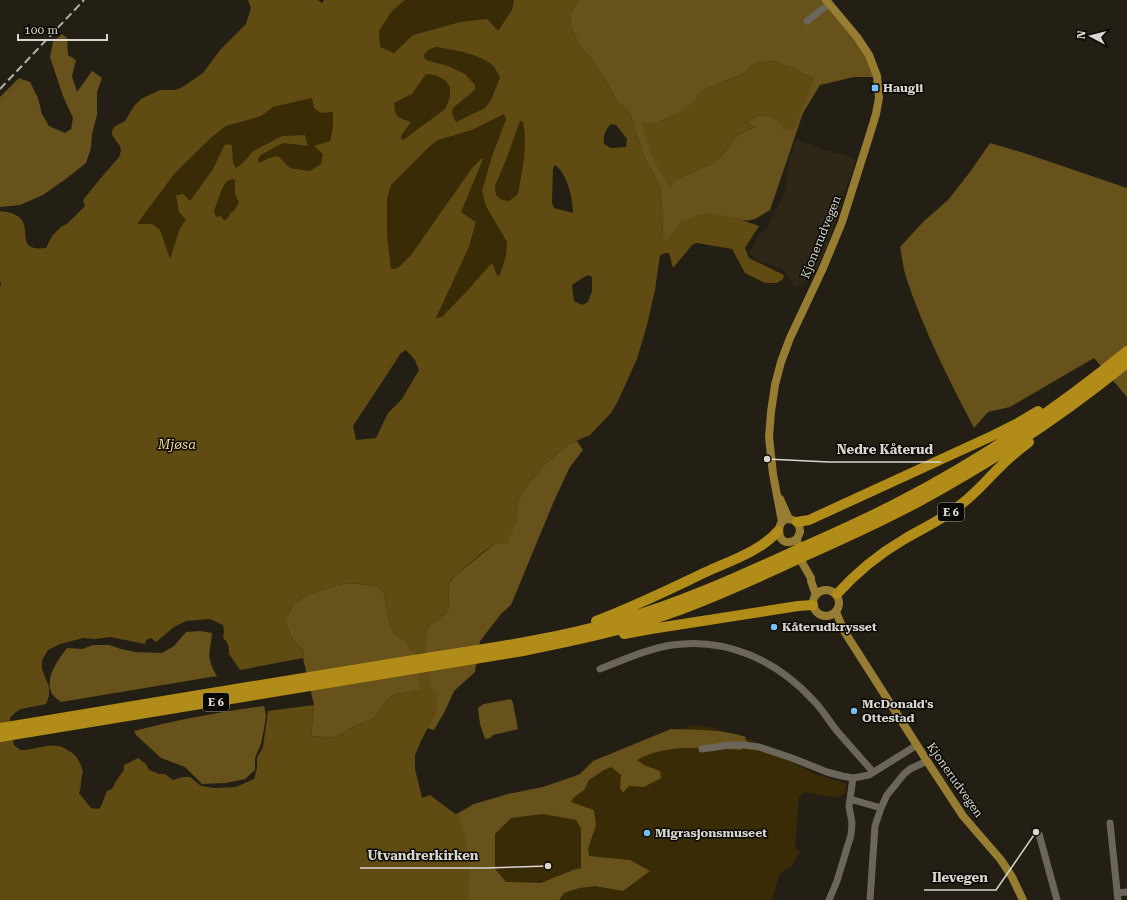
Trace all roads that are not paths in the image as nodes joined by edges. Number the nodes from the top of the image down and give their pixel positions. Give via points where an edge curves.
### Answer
1 (827, 2) edge
2 (807, 22) dead end
3 (1127, 351) edge
4 (1127, 362) edge
5 (1080, 388) junction
6 (1055, 418) junction
7 (786, 524) junction
8 (797, 539) junction
9 (787, 542) junction
10 (821, 544) junction
11 (800, 559) junction
12 (811, 578) junction
13 (825, 589) junction
14 (837, 594) junction
15 (814, 600) junction
16 (833, 614) junction
17 (570, 637) junction
18 (600, 670) dead end
19 (0, 728) edge
20 (24, 728) junction
21 (0, 737) edge
22 (917, 745) junction
23 (702, 749) dead end
24 (927, 761) junction
25 (873, 772) junction
26 (853, 778) junction
27 (850, 799) junction
28 (880, 808) junction
29 (1110, 823) dead end
30 (1039, 834) dead end
31 (1127, 892) edge
32 (1118, 897) edge
33 (829, 900) edge
34 (870, 900) edge
35 (1023, 900) edge
36 (1057, 900) edge

1 - 2 street
1 - 7 main road, Kjonerudvegen via 869,55 876,76 878,98 876,114 842,222 790,338 778,374 769,437 778,505
3 - 5 highway, E 6
4 - 6 highway, E 6
5 - 7 highway, E 6 via 998,433 809,520
5 - 10 highway, E 6 via 1023,429 963,466
6 - 10 highway, E 6 via 997,456 886,519
6 - 14 highway, E 6 via 957,508 882,553
7 - 8 main road, Kjonerudvegen via 800,527
7 - 9 main road, Kjonerudvegen via 781,538
7 - 17 highway, E 6 via 770,539 751,551 596,621
8 - 9 main road
8 - 11 main road, Kjonerudvegen
9 - 11 main road, Kjonerudvegen
10 - 17 highway, E 6 via 780,562 716,596 670,614 622,629
11 - 12 main road, Kjonerudvegen
12 - 13 main road, Kjonerudvegen
12 - 15 main road, Kjonerudvegen
13 - 14 main road, Kjonerudvegen
13 - 15 main road via 820,591
14 - 16 main road via 840,605
15 - 16 main road, Kjonerudvegen via 818,613
15 - 17 highway, E 6 via 798,606 618,636
16 - 22 main road, Kjonerudvegen
17 - 20 highway, E 6 via 518,652 440,660
18 - 25 street via 671,645 713,644 740,650 784,674 814,700
19 - 20 highway, E 6
20 - 21 highway, E 6
22 - 24 main road, Kjonerudvegen
22 - 25 street
23 - 26 street via 729,744 759,747 827,772
24 - 28 street via 904,774
24 - 35 main road, Kjonerudvegen via 963,816 1001,860
25 - 26 street
26 - 27 street
27 - 28 street
27 - 33 street via 851,835
28 - 34 street via 875,826
29 - 32 street
30 - 36 street
31 - 32 street

